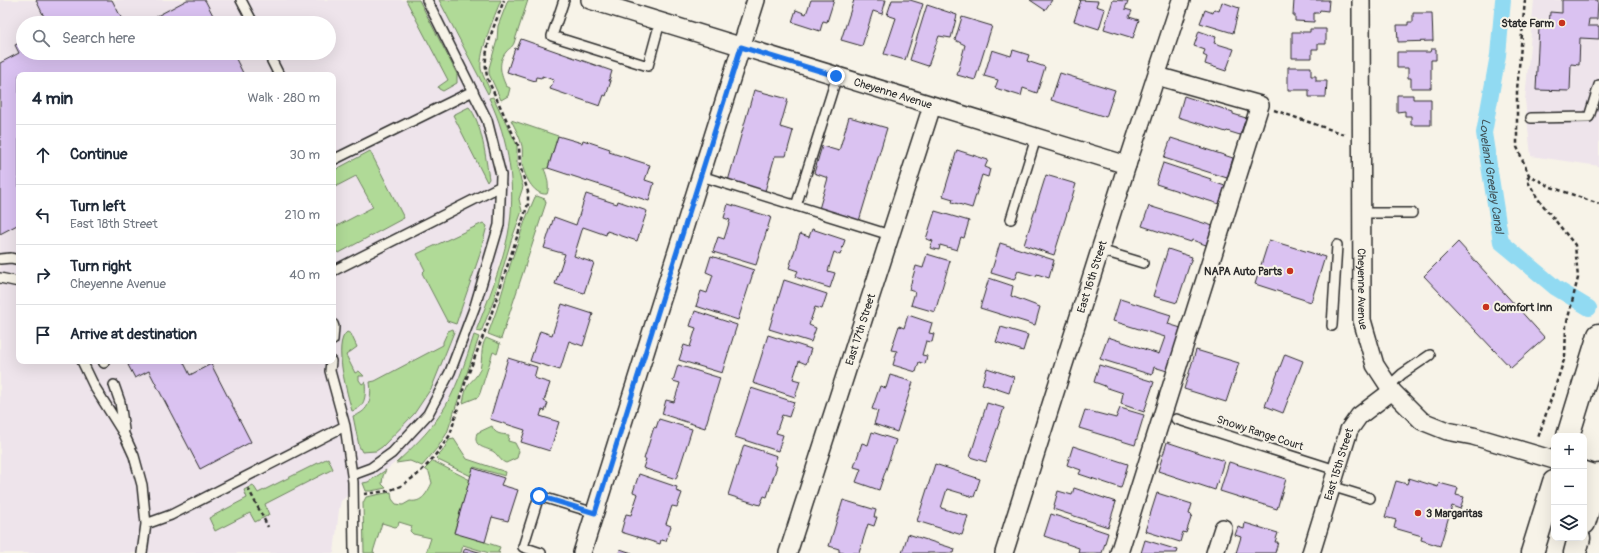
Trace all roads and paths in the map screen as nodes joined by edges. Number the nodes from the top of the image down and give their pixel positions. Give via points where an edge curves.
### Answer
1 (242, 0) edge
2 (427, 0) edge
3 (564, 0) edge
4 (590, 0) edge
5 (756, 0) edge
6 (1181, 0) edge
7 (1361, 0) edge
8 (250, 16) edge
9 (660, 22) junction
10 (741, 47) junction
11 (272, 60) edge
12 (278, 72) edge
13 (836, 76) junction
14 (1157, 76) junction
15 (1599, 85) edge
16 (473, 91) junction
17 (1260, 105) junction
18 (932, 106) junction
19 (1531, 118) dead end
20 (1036, 138) junction
21 (1361, 140) junction
22 (336, 159) edge
23 (1127, 165) junction
24 (1529, 175) dead end
25 (701, 176) junction
26 (501, 186) junction
27 (796, 206) junction
28 (1362, 213) junction
29 (1412, 213) dead end
30 (1011, 218) dead end
31 (890, 235) junction
32 (1337, 244) dead end
33 (1100, 250) junction
34 (0, 259) edge
35 (16, 259) edge
36 (1142, 263) dead end
37 (336, 269) edge
38 (0, 278) edge
39 (16, 281) edge
40 (1332, 326) dead end
41 (1599, 335) edge
42 (1430, 355) dead end
43 (83, 364) edge
44 (331, 364) edge
45 (114, 385) dead end
46 (1390, 389) junction
47 (1176, 419) dead end
48 (345, 426) junction
49 (1569, 433) edge
50 (124, 434) junction
51 (1534, 454) junction
52 (1551, 459) edge
53 (1587, 471) edge
54 (352, 475) junction
55 (1599, 475) edge
56 (243, 478) junction
57 (1334, 478) junction
58 (1551, 492) edge
59 (1370, 498) dead end
60 (595, 513) junction
61 (1587, 513) edge
62 (146, 524) junction
63 (268, 527) dead end
64 (1223, 528) dead end
65 (1578, 541) edge
66 (142, 553) edge
67 (354, 553) edge
68 (541, 553) edge
69 (582, 553) edge
70 (788, 553) edge
71 (1004, 553) edge
72 (1119, 553) edge
73 (1215, 553) edge
74 (1310, 553) edge
75 (1532, 553) edge
76 (1575, 553) edge

1 - 8 lane
2 - 16 lane
3 - 9 lane via 552,36 648,66
4 - 9 street, Cheyenne Avenue
5 - 10 street
6 - 14 street, East 16th Street
7 - 21 street, Cheyenne Avenue
9 - 10 street, Cheyenne Avenue
10 - 13 street, Cheyenne Avenue
10 - 25 street
11 - 12 lane
13 - 18 street, Cheyenne Avenue
13 - 27 lane
14 - 17 street
14 - 23 street, East 16th Street
15 - 19 lane via 1589,117
16 - 22 lane
16 - 26 lane via 487,120 501,175
17 - 21 path
17 - 72 street
18 - 20 street, Cheyenne Avenue
18 - 31 street, East 17th Street
20 - 23 street, Cheyenne Avenue
20 - 30 lane
21 - 28 street, Cheyenne Avenue
23 - 33 street, East 16th Street
24 - 51 path via 1527,180 1538,199 1575,245 1578,278 1566,326 1565,357
25 - 27 lane
25 - 60 street
26 - 37 lane
26 - 54 lane via 499,225 475,306 450,372 428,414 392,453 372,468
27 - 31 lane
28 - 29 lane
28 - 46 street, Cheyenne Avenue via 1362,320 1375,365
31 - 70 street, East 17th Street
32 - 40 lane
33 - 36 lane
33 - 71 street, East 16th Street
34 - 35 lane
38 - 39 lane
41 - 49 highway
42 - 46 lane via 1402,374
43 - 50 lane
44 - 48 lane via 330,371
45 - 50 lane via 120,402
46 - 51 street, Cheyenne Avenue via 1422,420 1447,431
46 - 57 street, East 15th Street via 1359,416 1349,430
47 - 57 lane, Snowy Range Court
48 - 54 lane
48 - 56 lane
50 - 62 lane via 134,456 142,485
51 - 52 street, Cheyenne Avenue
53 - 55 street
54 - 67 lane
55 - 61 highway
56 - 62 lane via 171,515
56 - 63 path
57 - 59 lane, Snowy Range Court
57 - 74 street, East 15th Street
58 - 75 highway
60 - 68 lane via 539,496 523,547
60 - 69 street
62 - 66 lane
64 - 73 street
65 - 76 highway

